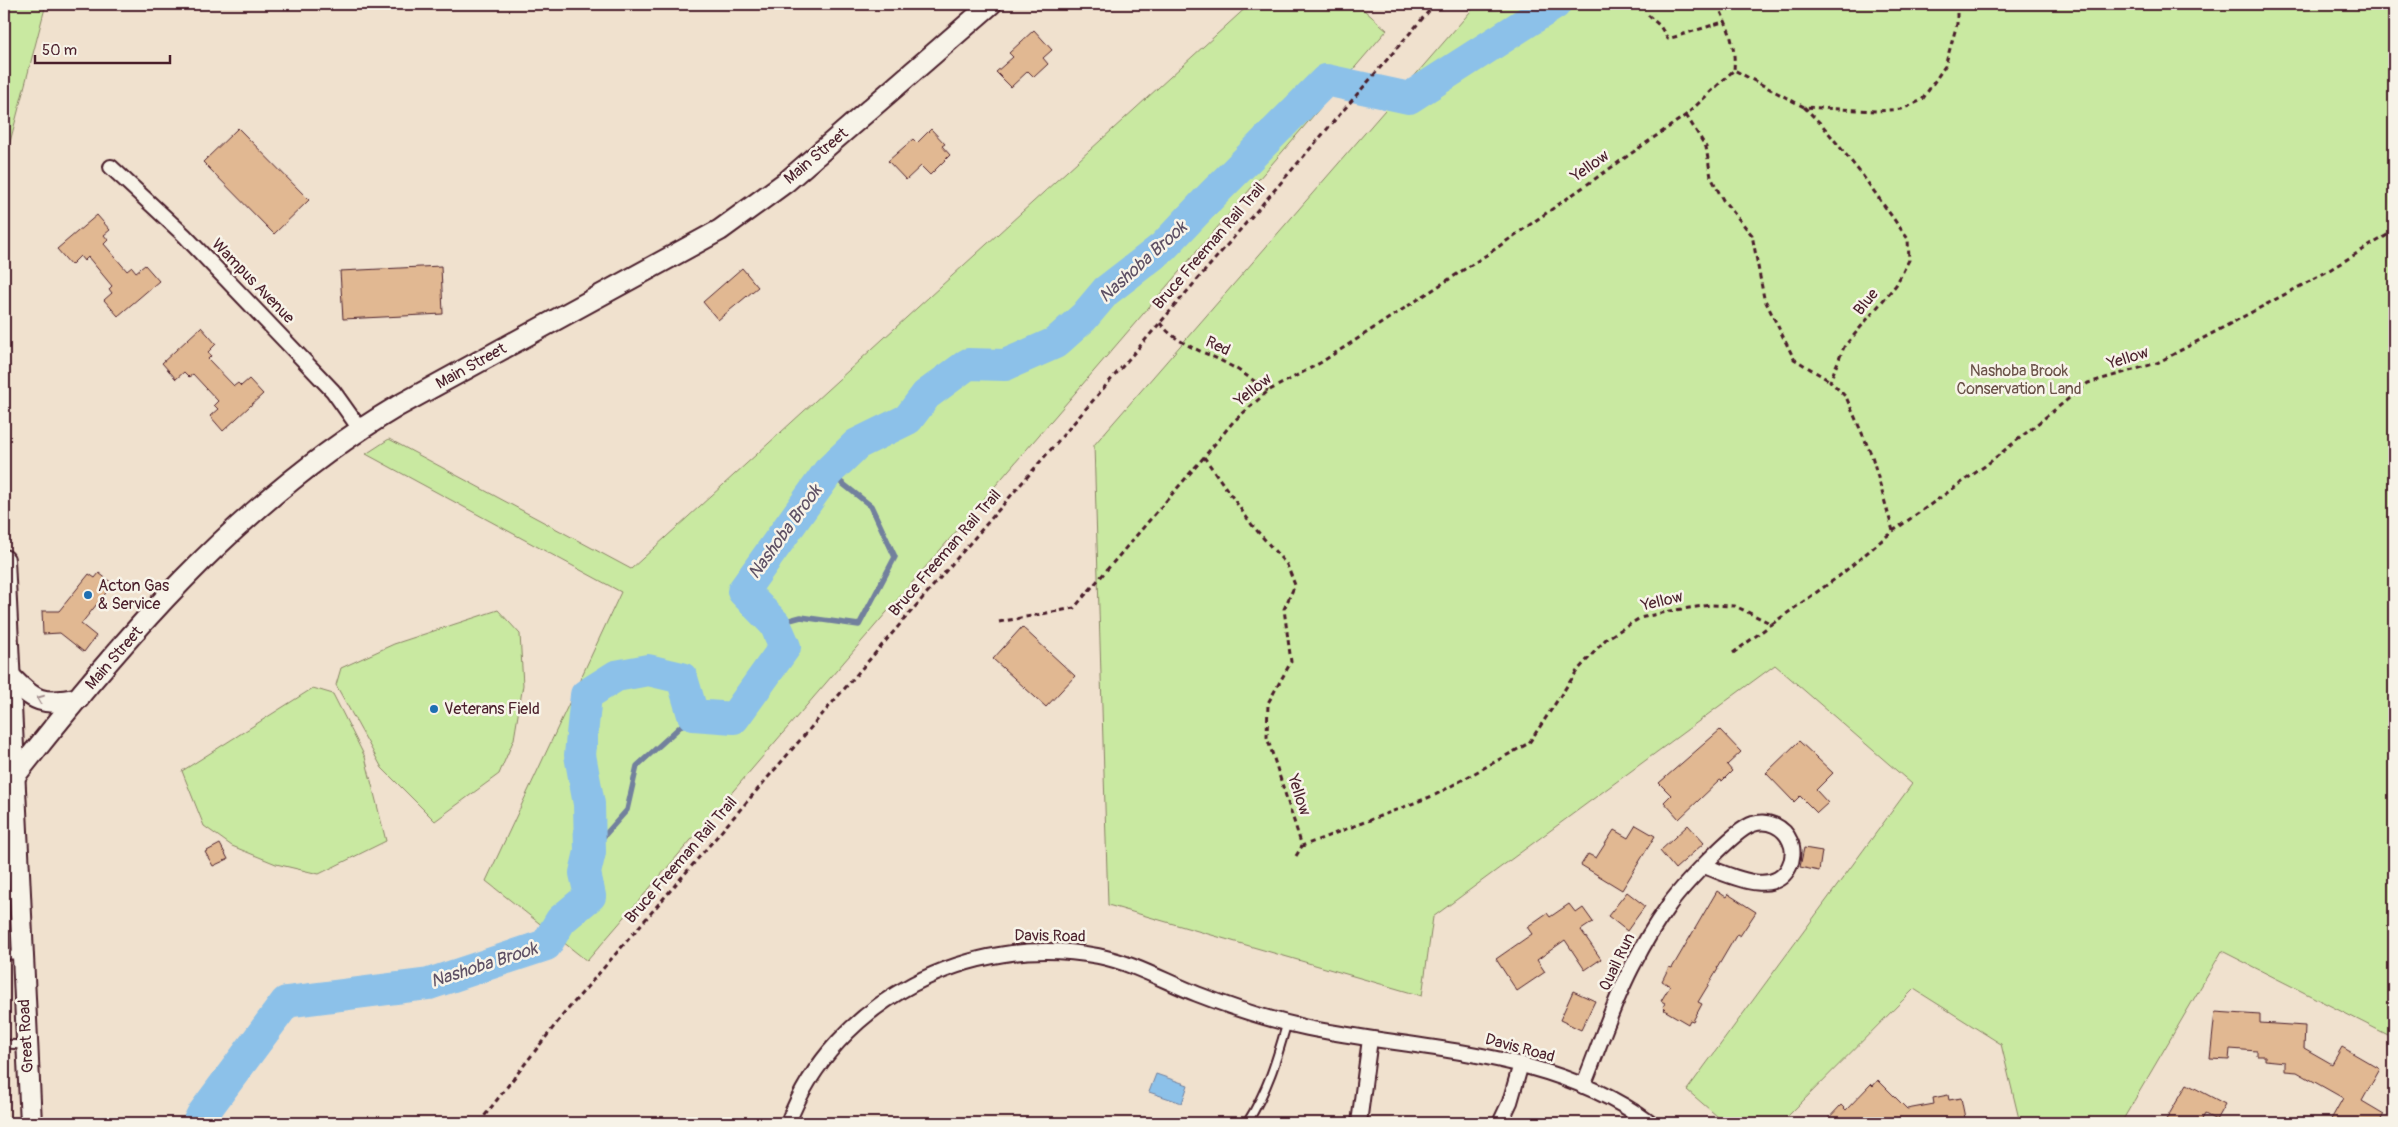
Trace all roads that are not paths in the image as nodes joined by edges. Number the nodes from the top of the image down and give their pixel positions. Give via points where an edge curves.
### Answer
1 (991, 4) edge
2 (111, 167) dead end
3 (360, 429) junction
4 (4, 560) edge
5 (9, 675) junction
6 (79, 698) junction
7 (9, 784) edge
8 (1704, 866) junction
9 (4, 909) edge
10 (21, 935) junction
11 (13, 955) edge
12 (1287, 1023) junction
13 (1370, 1039) junction
14 (4, 1044) edge
15 (27, 1045) junction
16 (1521, 1064) junction
17 (1583, 1086) junction
18 (30, 1123) edge
19 (788, 1123) edge
20 (1246, 1123) edge
21 (1359, 1123) edge
22 (1500, 1123) edge
23 (1650, 1123) edge

1 - 3 main road, Main Street via 786,182 720,230
2 - 3 street, Wampus Avenue via 184,235 326,384
3 - 6 main road, Main Street via 278,489 218,544 176,586
4 - 5 main road, Great Road
6 -> 5 main road via 44,702 24,691
5 - 7 main road, Great Road
6 - 7 main road, Main Street
7 - 10 main road, Great Road
8 - 8 street, Quail Run via 1741,830 1753,824 1774,824 1785,832 1792,844 1792,858 1787,871 1770,882 1756,883
8 - 17 street, Quail Run via 1667,908 1633,964
9 - 10 main road
10 - 11 main road, Great Road
11 - 15 main road, Great Road
12 - 13 street, Davis Road
12 - 19 street, Davis Road via 1196,994 1129,964 1098,956 1035,950 973,959 936,972 887,999 862,1018 820,1065
12 - 20 lane via 1272,1077
13 - 16 street, Davis Road via 1465,1052
13 - 21 street
14 - 15 lane
15 - 18 main road, Great Road
16 - 17 street, Davis Road
16 - 22 street
17 - 23 street, Davis Road

